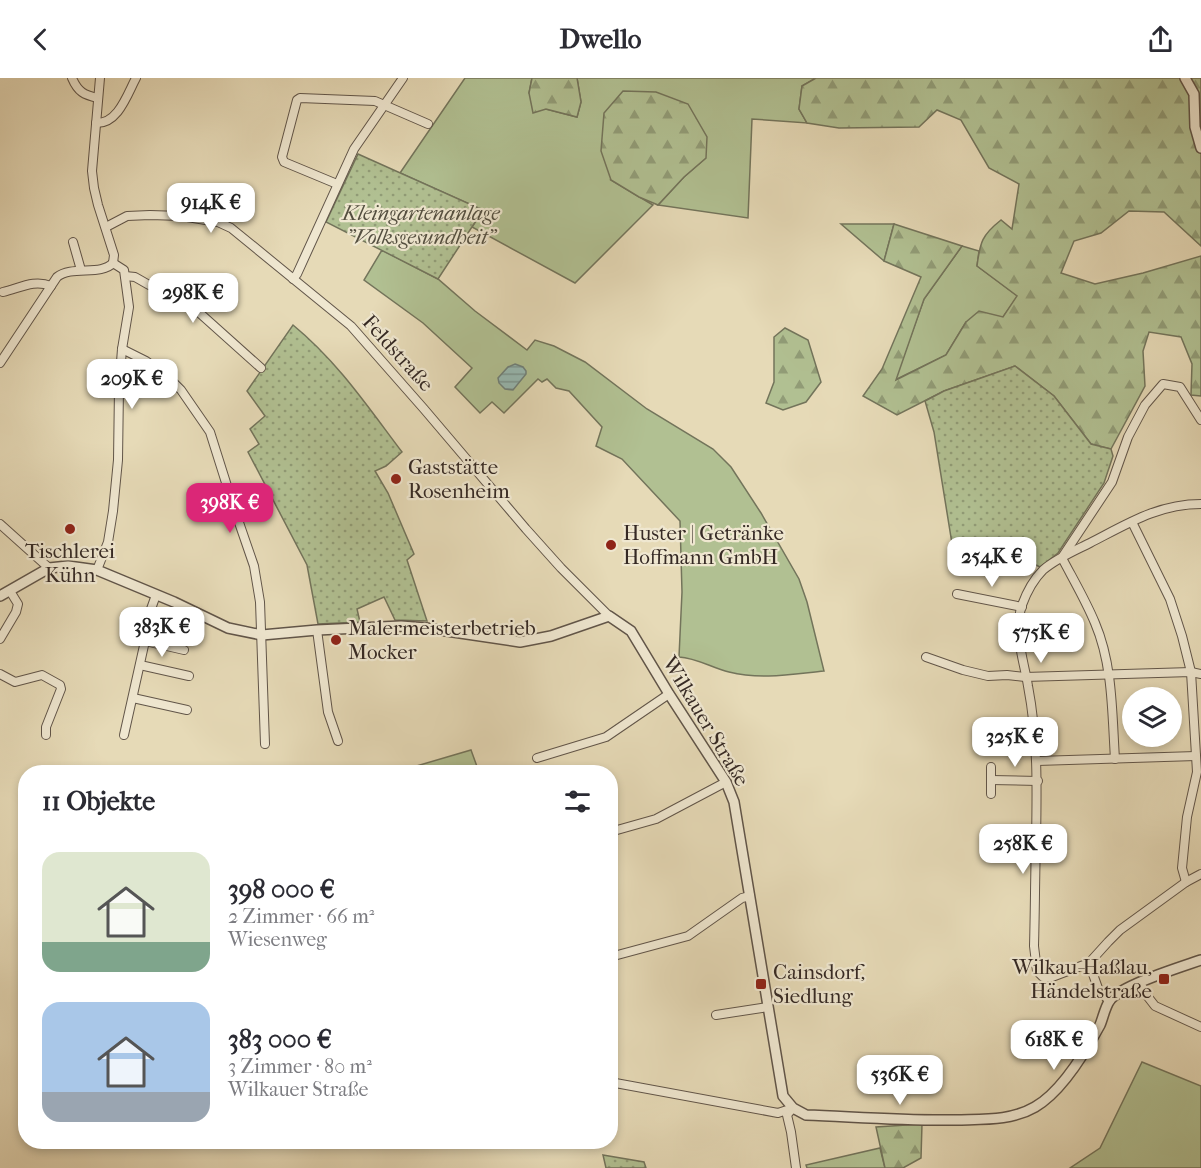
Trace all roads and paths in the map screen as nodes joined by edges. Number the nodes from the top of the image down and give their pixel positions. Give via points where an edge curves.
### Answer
1 (72, 78) edge
2 (100, 78) edge
3 (136, 78) edge
4 (403, 78) edge
5 (1185, 78) edge
6 (98, 98) junction
7 (385, 104) junction
8 (96, 123) junction
9 (428, 124) dead end
10 (1201, 148) edge
11 (337, 184) junction
12 (106, 227) junction
13 (73, 242) dead end
14 (113, 263) junction
15 (81, 270) junction
16 (125, 276) junction
17 (292, 279) junction
18 (51, 286) junction
19 (3, 292) dead end
20 (122, 349) junction
21 (0, 363) edge
22 (261, 368) dead end
23 (1201, 420) edge
24 (1200, 506) edge
25 (1132, 522) junction
26 (0, 524) edge
27 (1062, 558) junction
28 (49, 568) junction
29 (97, 570) junction
30 (10, 591) junction
31 (957, 594) dead end
32 (156, 595) junction
33 (0, 596) edge
34 (1022, 606) junction
35 (609, 616) junction
36 (317, 630) junction
37 (262, 635) junction
38 (0, 639) edge
39 (145, 641) junction
40 (184, 650) dead end
41 (926, 657) dead end
42 (140, 665) junction
43 (1191, 672) junction
44 (0, 674) edge
45 (1201, 674) edge
46 (1108, 675) junction
47 (189, 676) dead end
48 (1025, 677) junction
49 (669, 694) junction
50 (133, 698) junction
51 (187, 710) dead end
52 (46, 735) dead end
53 (124, 735) dead end
54 (338, 741) dead end
55 (265, 744) dead end
56 (1196, 756) junction
57 (537, 758) dead end
58 (1115, 759) junction
59 (1037, 761) junction
60 (991, 767) dead end
61 (991, 780) junction
62 (1038, 781) junction
63 (726, 782) junction
64 (991, 794) dead end
65 (618, 830) edge
66 (1201, 874) edge
67 (1186, 882) junction
68 (750, 896) junction
69 (618, 955) edge
70 (1201, 960) edge
71 (1089, 963) junction
72 (1140, 983) junction
73 (1110, 1001) junction
74 (768, 1007) junction
75 (716, 1015) dead end
76 (1201, 1027) edge
77 (618, 1083) edge
78 (793, 1107) junction
79 (796, 1168) edge

1 - 6 street via 76,87
2 - 6 street
3 - 8 street via 115,115 104,123
4 - 7 street
5 - 10 street via 1194,94 1195,127
6 - 8 street
7 - 9 street
7 - 11 street via 354,149
7 - 11 street via 297,100 284,162
8 - 12 street via 92,171
11 - 17 street
12 - 14 street
12 - 17 street, Feldstraße via 127,216 181,216 218,222 231,228
13 - 15 street
14 - 15 street via 107,268
14 - 16 street via 124,270
15 - 18 street via 61,273
16 - 20 street via 129,307
16 - 22 street via 184,294 194,308
17 - 35 street, Feldstraße via 351,326 540,544
18 - 19 street via 32,284
18 - 21 street
20 - 29 street via 114,504 108,542
20 - 37 street via 169,378 210,432 254,566
23 - 27 street via 1180,387 1163,384 1145,405 1128,437 1112,482
24 - 25 street via 1175,506
25 - 27 street
25 - 43 street via 1170,599
26 - 28 street
27 - 34 street via 1041,572
27 - 46 street via 1101,639
28 - 29 street
28 - 30 street
29 - 32 street
30 - 33 street
30 - 38 street via 18,604
31 - 34 street
32 - 37 street via 228,628
32 - 39 street
34 - 48 street via 1018,624
35 - 36 street via 520,642 418,627
35 - 49 street, Wilkauer Straße via 631,631
36 - 37 street
36 - 54 street via 328,712
37 - 55 street
39 - 40 street
39 - 42 street
41 - 48 street via 988,676
42 - 47 street
42 - 50 street
43 - 45 street
43 - 46 street
43 - 56 street
44 - 52 street via 15,682 42,675 60,685
46 - 48 street
46 - 58 street
48 - 59 street
49 - 57 street via 606,737
49 - 63 street, Wilkauer Straße
50 - 51 street
50 - 53 street
56 - 58 street
56 - 67 street via 1182,868
58 - 59 street
59 - 62 street
60 - 61 street
61 - 62 street
61 - 64 street
62 - 71 street via 1034,946 1037,971 1042,977 1052,977
63 - 65 street via 656,819
63 - 68 street, Wilkauer Straße via 734,802
66 - 67 street
67 - 71 street via 1120,930
68 - 69 street via 688,936
68 - 74 street, Wilkauer Straße
70 - 72 street
71 - 73 street via 1099,991
72 - 73 street
72 - 76 street via 1155,1006
73 - 78 street via 1076,1065 1037,1106 1019,1115 925,1120 806,1115
74 - 75 street
74 - 78 street, Wilkauer Straße via 783,1096
77 - 78 street via 778,1113
78 - 79 street via 787,1115

